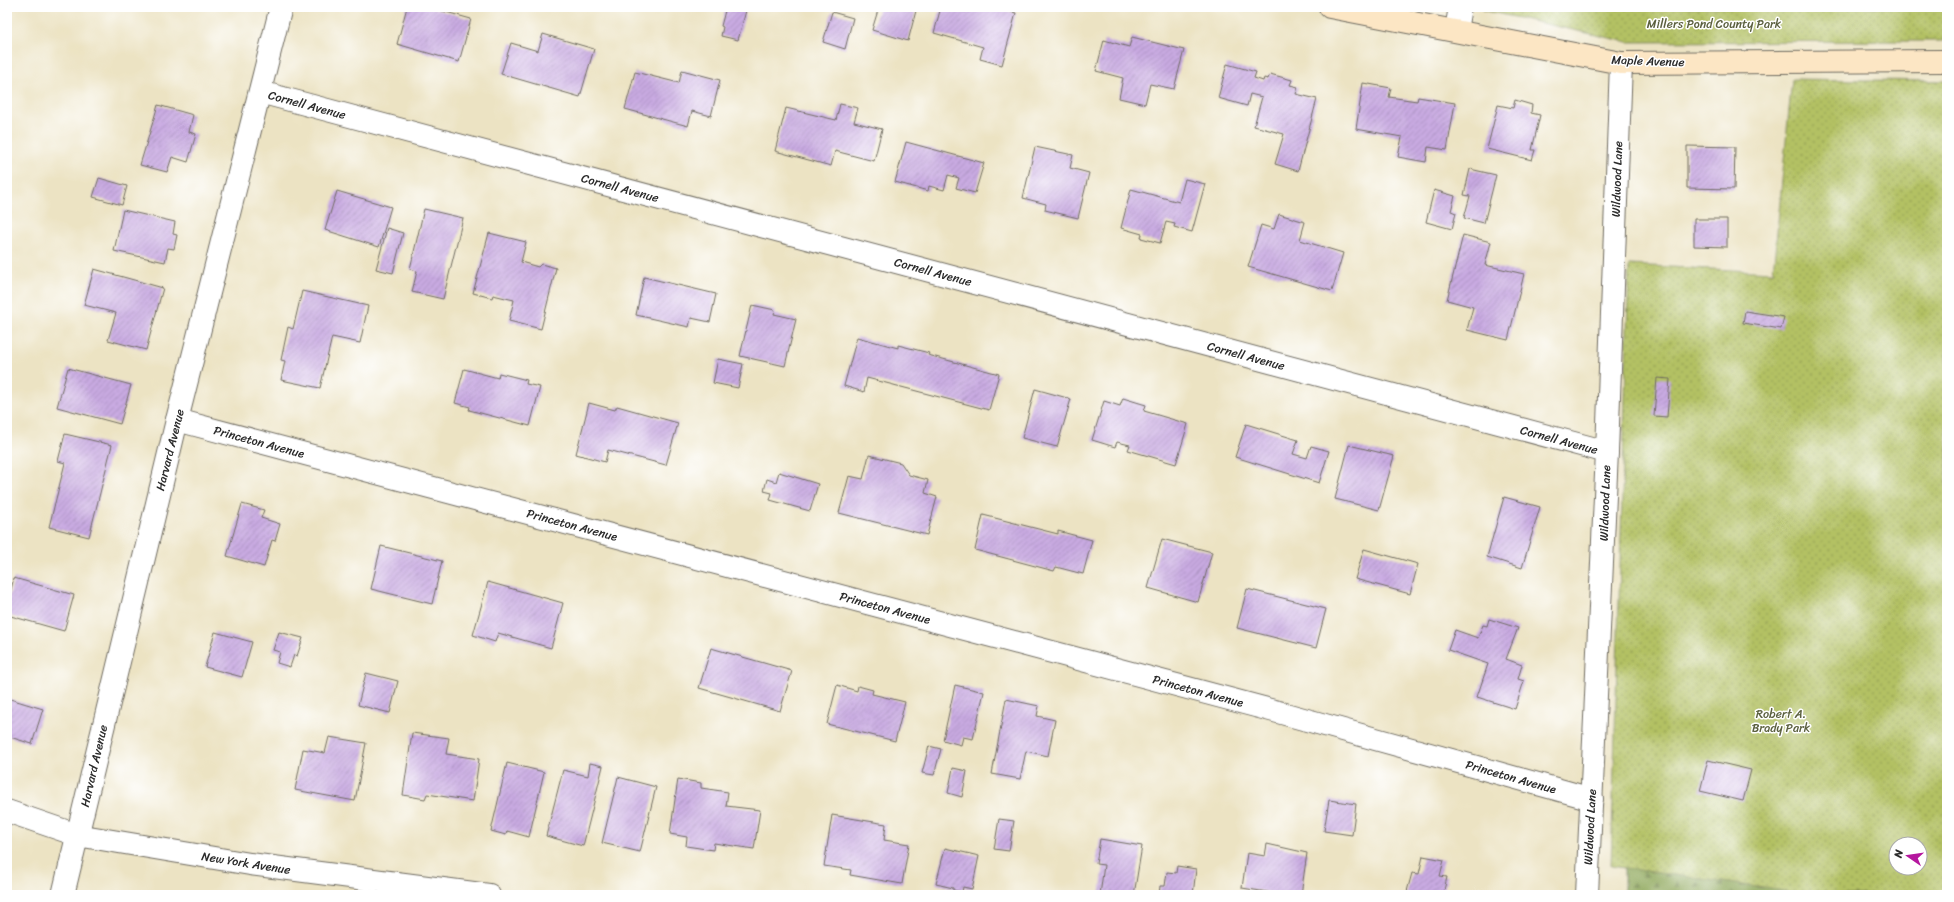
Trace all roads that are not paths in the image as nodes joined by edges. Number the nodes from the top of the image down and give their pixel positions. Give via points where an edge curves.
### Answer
1 (281, 7) edge
2 (1330, 7) edge
3 (1460, 7) edge
4 (1456, 30) junction
5 (1947, 61) edge
6 (1621, 63) junction
7 (260, 92) junction
8 (177, 420) junction
9 (1607, 452) junction
10 (1592, 799) junction
11 (7, 811) edge
12 (77, 836) junction
13 (413, 890) edge
14 (63, 895) edge
15 (489, 895) edge
16 (1587, 895) edge

1 - 7 street, Harvard Avenue
2 - 4 main road, Maple Avenue
3 - 4 street
4 - 6 main road, Maple Avenue
5 - 6 main road, Maple Avenue
6 - 9 street, Wildwood Lane
7 - 8 street, Harvard Avenue
7 - 9 street, Cornell Avenue
8 - 10 street, Princeton Avenue via 1278,712
8 - 12 street, Harvard Avenue
9 - 10 street, Wildwood Lane
10 - 16 street, Wildwood Lane
11 - 12 street, New York Avenue
12 - 13 street, New York Avenue
12 - 14 street, Harvard Avenue
13 - 15 street, New York Avenue

